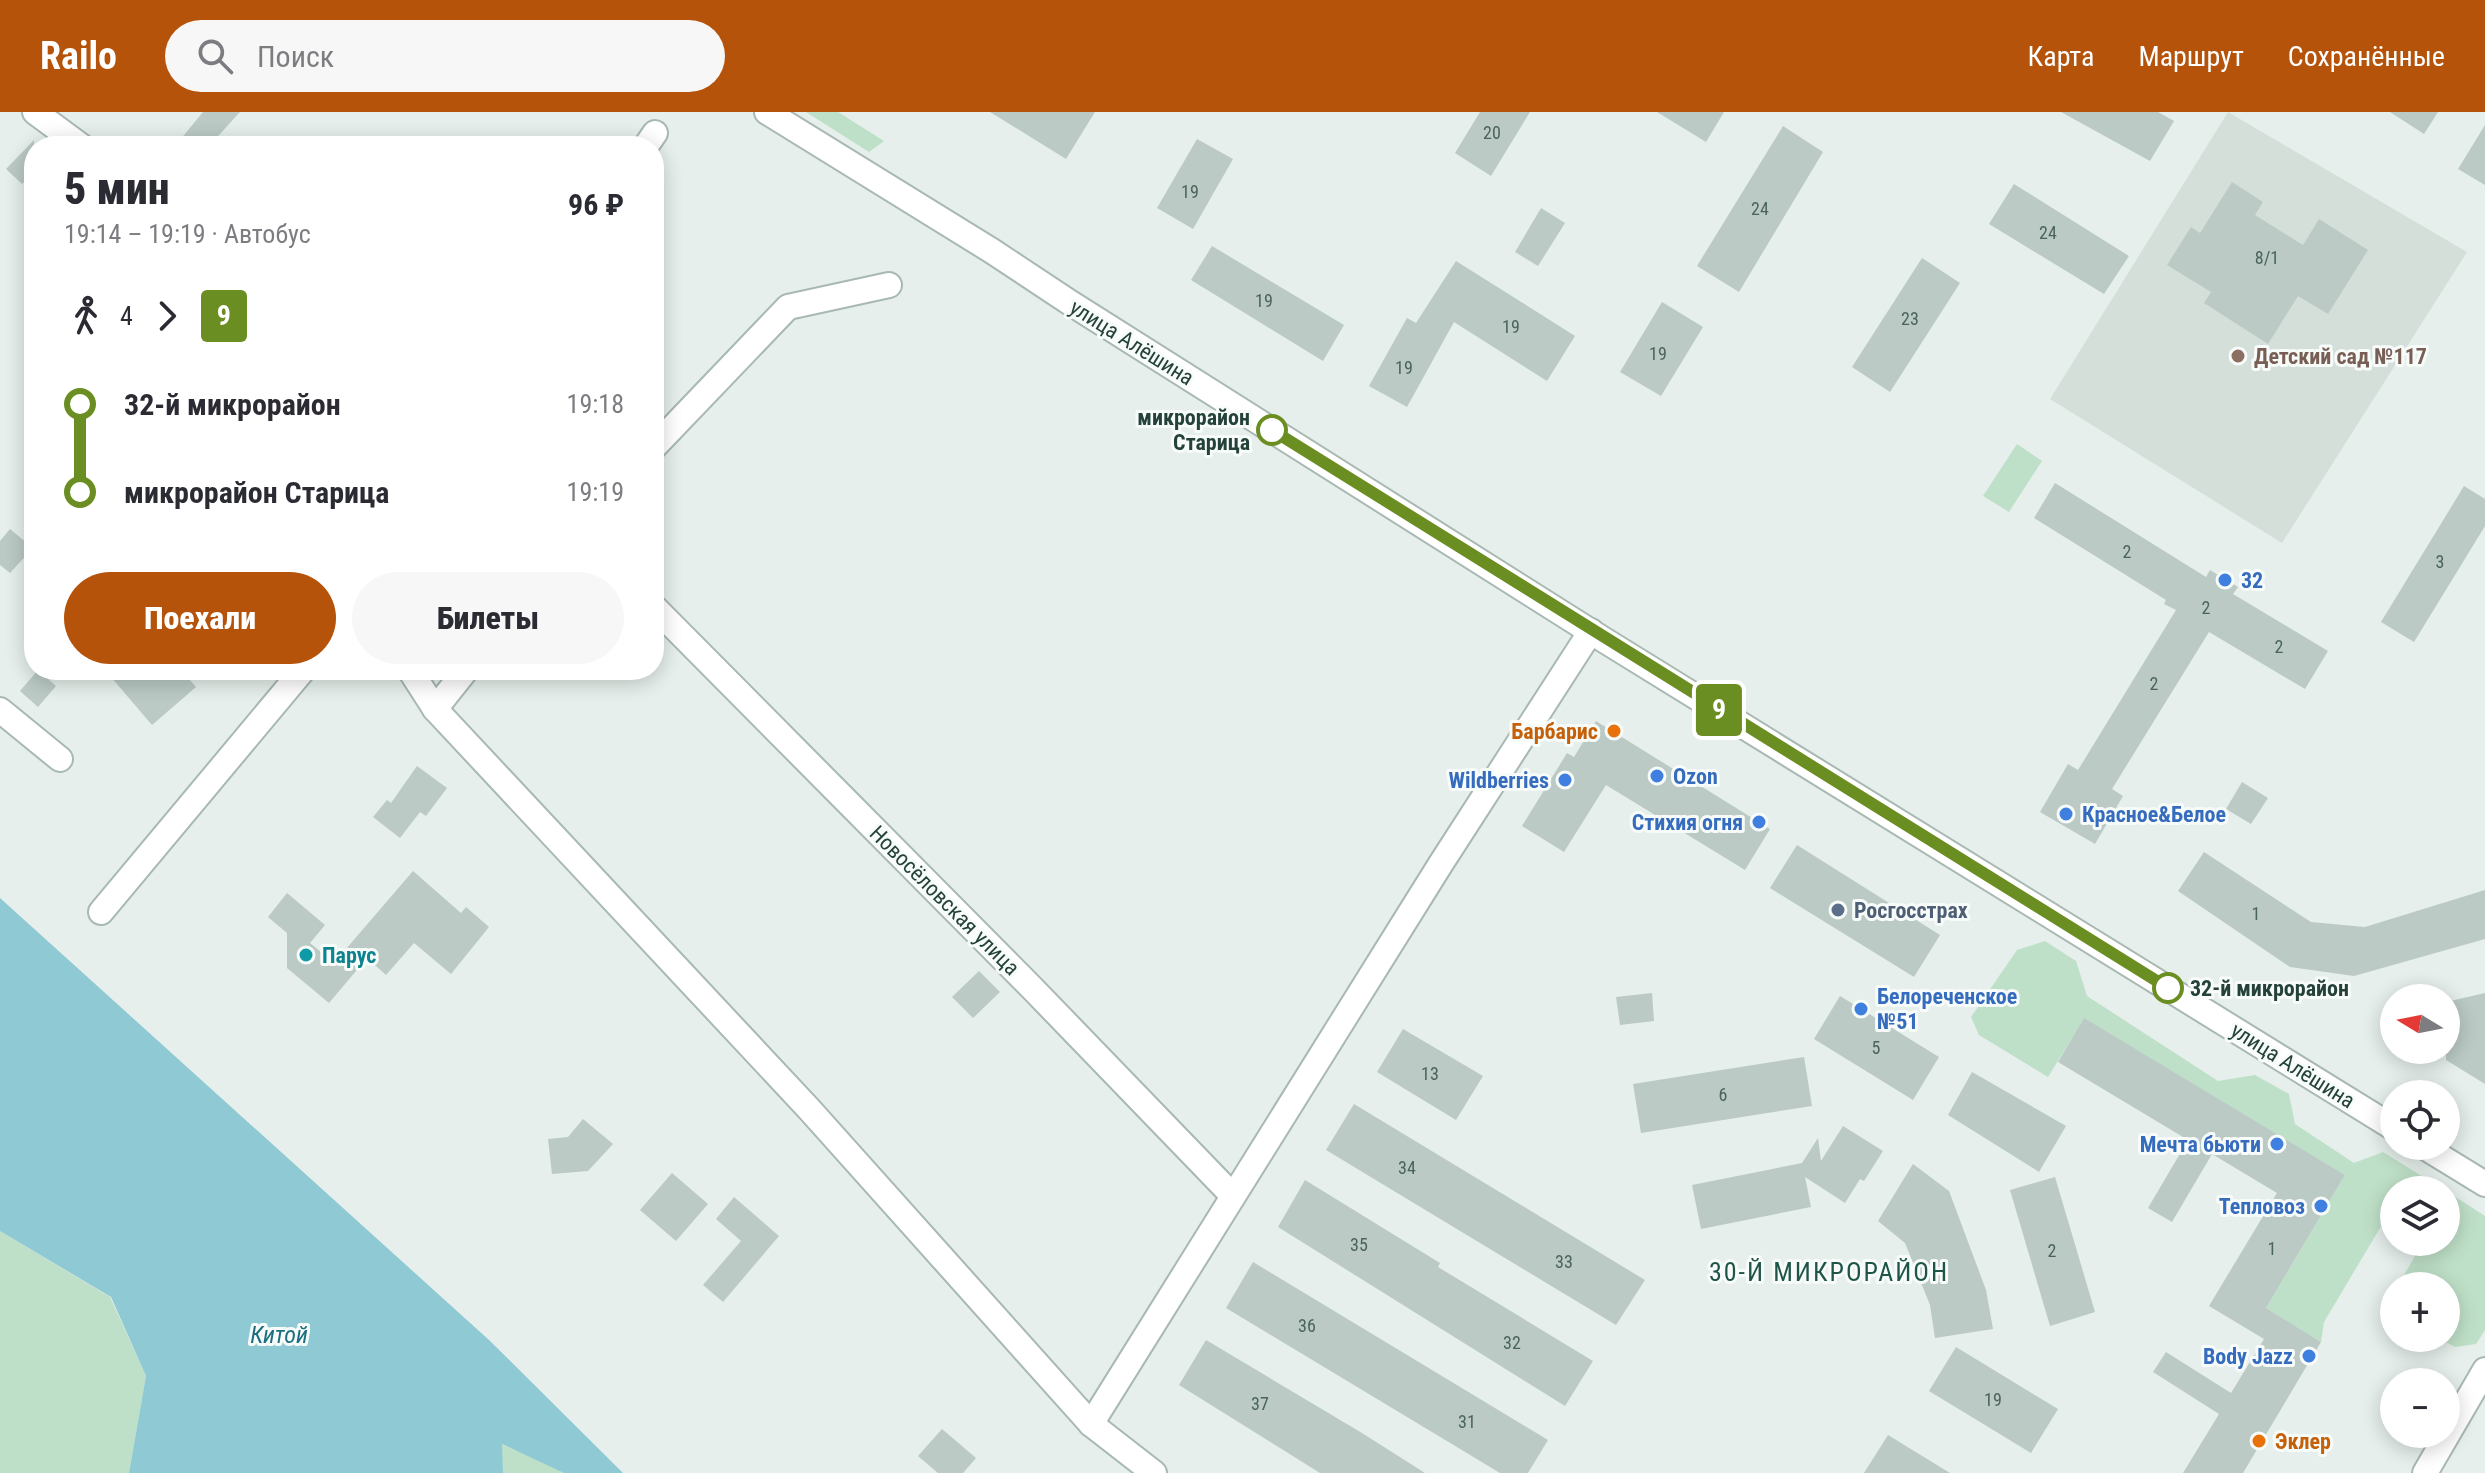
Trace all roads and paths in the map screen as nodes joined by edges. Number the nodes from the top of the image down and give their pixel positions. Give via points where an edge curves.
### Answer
1 (35, 112) edge
2 (767, 112) edge
3 (67, 136) edge
4 (889, 285) dead end
5 (664, 437) edge
6 (664, 617) edge
7 (1591, 631) junction
8 (295, 680) edge
9 (416, 680) edge
10 (458, 680) edge
11 (435, 709) junction
12 (0, 710) edge
13 (60, 759) dead end
14 (101, 912) dead end
15 (2380, 1119) edge
16 (2446, 1160) edge
17 (2485, 1184) edge
18 (1233, 1196) junction
19 (2485, 1370) edge
20 (1091, 1424) junction
21 (1154, 1473) edge
22 (2425, 1473) edge

1 - 3 street
2 - 7 street, улица Алёшина
4 - 5 street via 788,307
6 - 18 street, Новосёловская улица
7 - 15 street, улица Алёшина
7 - 18 street
8 - 14 street
9 - 11 street
10 - 11 street
11 - 20 street via 809,1109
12 - 13 street
16 - 17 street
18 - 20 street
19 - 22 street
20 - 21 street

